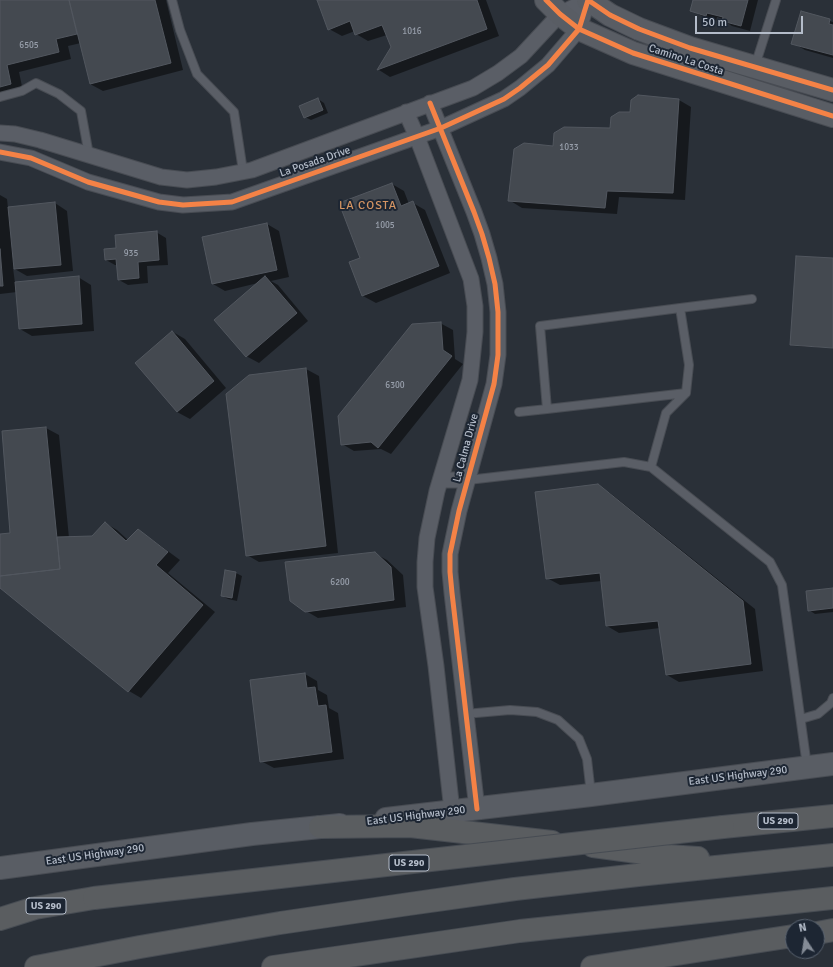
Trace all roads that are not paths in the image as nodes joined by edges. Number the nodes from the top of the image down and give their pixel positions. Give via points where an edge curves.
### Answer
1 (172, 0) edge
2 (588, 0) edge
3 (776, 0) edge
4 (553, 7) edge
5 (579, 29) junction
6 (755, 67) junction
7 (833, 90) edge
8 (0, 97) edge
9 (430, 102) junction
10 (406, 112) junction
11 (833, 116) edge
12 (441, 128) junction
13 (0, 132) edge
14 (346, 135) junction
15 (417, 137) junction
16 (0, 152) edge
17 (89, 155) junction
18 (353, 159) junction
19 (244, 171) junction
20 (79, 179) junction
21 (752, 299) dead end
22 (680, 308) junction
23 (686, 393) junction
24 (546, 409) junction
25 (519, 412) dead end
26 (651, 467) junction
27 (440, 480) junction
28 (468, 480) junction
29 (454, 613) junction
30 (429, 618) junction
31 (833, 698) edge
32 (466, 714) junction
33 (801, 719) junction
34 (833, 764) edge
35 (807, 766) junction
36 (591, 795) junction
37 (476, 809) junction
38 (452, 811) junction
39 (833, 816) edge
40 (320, 827) junction
41 (833, 855) edge
42 (752, 863) junction
43 (0, 868) edge
44 (833, 898) edge
45 (0, 919) edge
46 (785, 937) edge
47 (36, 967) edge
48 (273, 967) edge
49 (592, 967) edge

1 - 19 lane via 180,30 197,74 234,112
2 - 4 street, La Posada Drive
2 - 5 street, La Posada Drive
2 - 6 main road, Camino La Costa via 610,15 639,29 690,48
3 - 6 lane
4 - 5 main road, Camino La Costa
4 - 9 street, La Posada Drive via 521,56 472,88
5 - 11 main road, Camino La Costa via 654,60
5 - 12 street, La Posada Drive via 548,65 520,88 488,107
6 - 7 main road, Camino La Costa
8 - 17 lane via 22,91 36,83 59,94 81,111
9 - 10 street, La Posada Drive
9 - 12 street, La Calma Drive
10 - 14 street, La Posada Drive
10 - 15 street, La Calma Drive
12 - 15 street, La Posada Drive
12 - 28 street, La Calma Drive via 485,242 495,284 498,312 498,355 494,384
13 - 17 street, La Posada Drive
14 - 18 street, La Posada Drive
14 - 19 street, La Posada Drive
15 - 18 street, La Posada Drive
15 - 27 street, La Calma Drive via 471,279 475,306 470,380
16 - 20 street, La Posada Drive via 31,158
17 - 19 street, La Posada Drive via 161,177 187,180
17 - 20 street
18 - 20 street, La Posada Drive via 232,202 183,205 159,202
21 - 22 lane
22 - 23 lane via 689,365
22 - 24 lane via 540,326
23 - 24 lane
23 - 26 lane via 666,412
24 - 25 lane
26 - 28 lane via 624,462
26 - 33 lane via 770,562 782,585
27 - 28 street, La Calma Drive
27 - 30 street, La Calma Drive via 427,538 425,562
28 - 29 street, La Calma Drive via 450,554
29 - 30 street
29 - 32 street, La Calma Drive
30 - 38 street, La Calma Drive
31 - 33 lane via 831,704 818,714
32 - 36 lane via 510,710 537,712 558,720 579,739 587,759
32 - 37 street, La Calma Drive
33 - 35 lane
34 - 35 main road, East US Highway 290
35 - 36 main road, East US Highway 290
36 - 37 main road, East US Highway 290
37 - 38 main road, East US Highway 290
38 - 40 main road, East US Highway 290
39 - 45 highway, US 290, bridge via 94,898 35,908
40 - 42 highway via 410,826 667,856
40 - 43 main road, East US Highway 290
41 - 42 highway
42 - 47 highway via 515,889 409,904 280,923
44 - 48 highway via 520,931
46 - 49 highway

